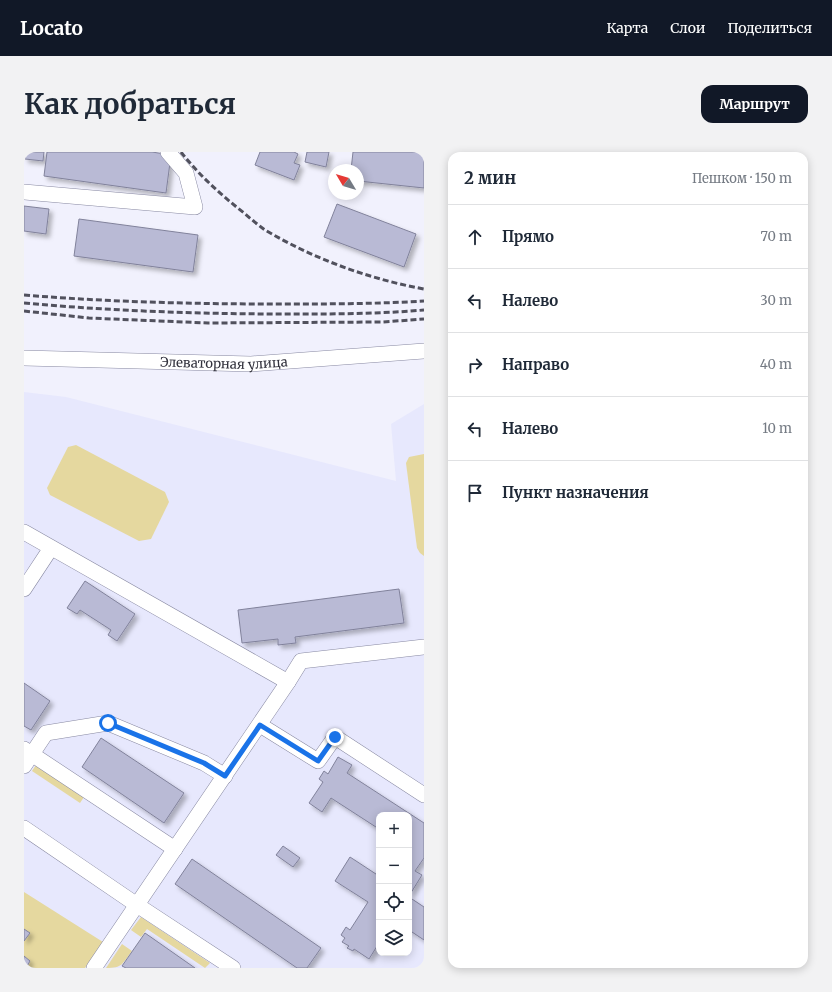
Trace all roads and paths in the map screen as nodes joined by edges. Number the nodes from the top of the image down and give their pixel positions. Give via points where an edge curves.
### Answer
1 (168, 152) edge
2 (24, 192) edge
3 (424, 351) edge
4 (24, 358) edge
5 (24, 532) edge
6 (51, 548) junction
7 (24, 589) edge
8 (424, 646) edge
9 (288, 682) junction
10 (260, 725) junction
11 (27, 756) edge
12 (225, 776) junction
13 (424, 795) edge
14 (24, 828) edge
15 (175, 849) junction
16 (137, 906) junction
17 (94, 968) edge
18 (233, 968) edge

1 - 2 street via 186,173 195,207
3 - 4 street, Элеваторная улица via 251,364
5 - 6 street
6 - 7 street
6 - 9 street
8 - 9 street via 301,660
9 - 10 street
10 - 12 street
10 - 13 street via 318,761 335,737
11 - 12 street via 46,733 108,723 204,763
11 - 15 street
12 - 15 street
14 - 16 street
15 - 16 street
16 - 17 street
16 - 18 street

